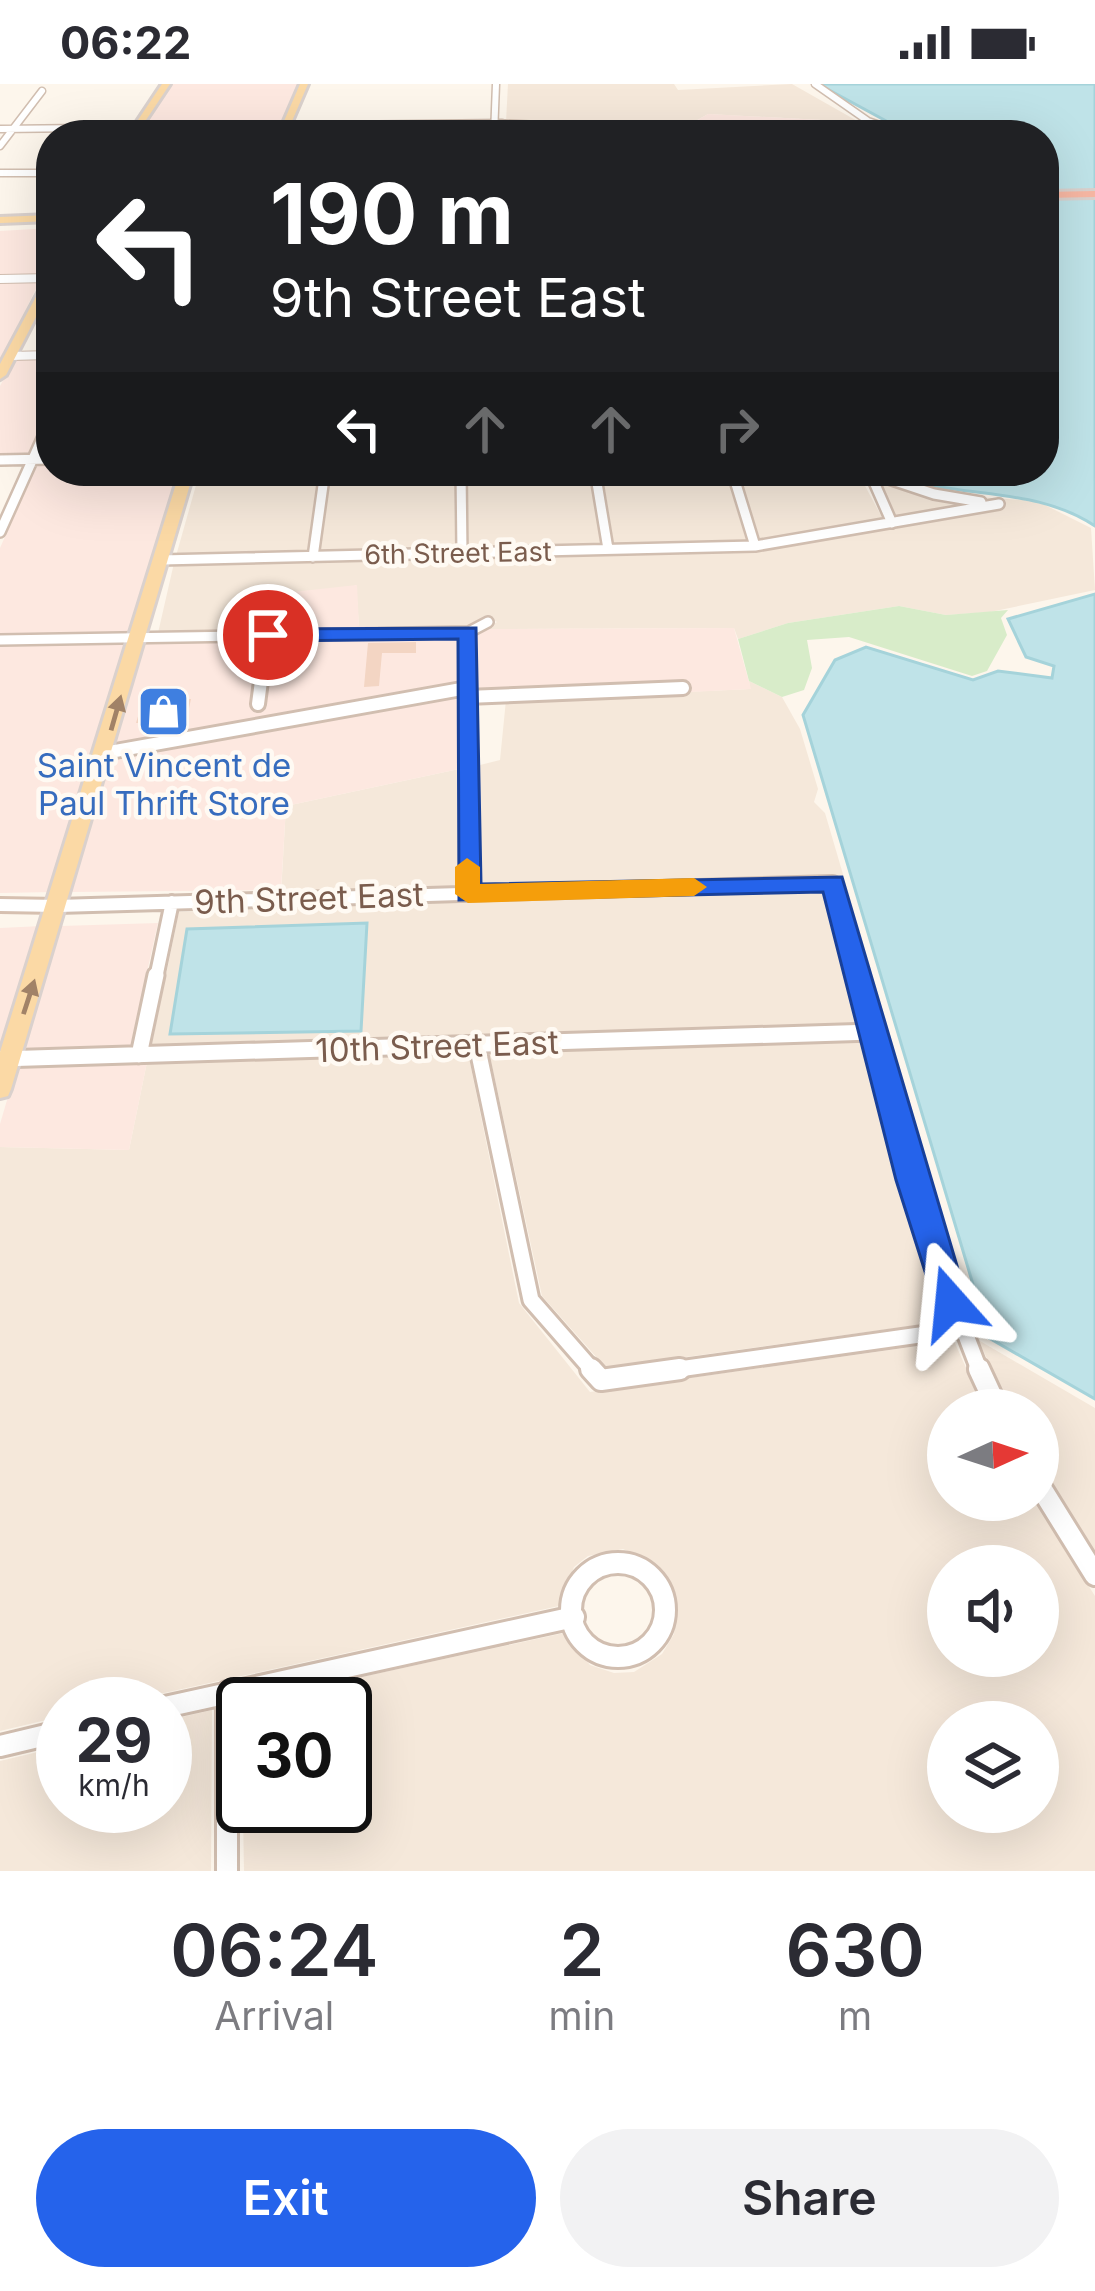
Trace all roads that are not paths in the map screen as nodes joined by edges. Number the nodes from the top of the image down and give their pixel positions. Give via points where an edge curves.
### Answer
1 (166, 84) edge
2 (304, 84) edge
3 (500, 84) edge
4 (815, 84) edge
5 (42, 91) dead end
6 (141, 120) edge
7 (288, 120) edge
8 (496, 120) edge
9 (872, 120) edge
10 (0, 129) edge
11 (13, 129) junction
12 (36, 129) edge
13 (0, 146) edge
14 (36, 172) edge
15 (0, 173) edge
16 (1095, 196) edge
17 (1059, 197) edge
18 (36, 222) edge
19 (0, 223) edge
20 (36, 278) edge
21 (0, 279) edge
22 (36, 307) edge
23 (36, 355) edge
24 (10, 356) junction
25 (0, 375) edge
26 (36, 450) edge
27 (32, 459) junction
28 (36, 459) edge
29 (0, 460) edge
30 (183, 486) edge
31 (323, 486) edge
32 (461, 486) edge
33 (597, 486) edge
34 (737, 486) edge
35 (875, 486) edge
36 (910, 486) edge
37 (892, 523) junction
38 (0, 532) edge
39 (755, 546) junction
40 (608, 550) junction
41 (462, 553) junction
42 (313, 557) junction
43 (161, 560) junction
44 (488, 622) dead end
45 (469, 632) junction
46 (268, 635) junction
47 (138, 638) junction
48 (0, 640) edge
49 (683, 688) dead end
50 (467, 693) junction
51 (258, 704) dead end
52 (104, 753) junction
53 (468, 894) junction
54 (172, 902) junction
55 (0, 904) edge
56 (58, 906) junction
57 (873, 1032) junction
58 (478, 1045) junction
59 (139, 1055) junction
60 (5, 1059) edge
61 (0, 1089) edge
62 (962, 1329) junction
63 (989, 1389) edge
64 (1059, 1517) edge
65 (1095, 1575) edge
66 (574, 1617) junction
67 (296, 1677) edge
68 (36, 1737) edge
69 (0, 1746) edge
70 (227, 1833) edge
71 (227, 1871) edge

1 - 6 main road
2 - 7 main road
3 - 8 street
4 - 9 street
5 - 11 street
10 - 11 street
11 - 12 street
11 - 13 street
14 - 15 street
16 - 17 highway
18 - 19 main road
20 - 21 street
22 - 24 main road
23 - 24 street
24 - 25 main road
26 - 27 street
27 - 28 street
27 - 29 street
27 - 38 street
30 - 43 main road
31 - 42 street
32 - 41 street
33 - 40 street
34 - 39 street
35 - 37 street
36 - 37 street, 6th Street East via 999,504
37 - 39 street, 6th Street East
39 - 40 street, 6th Street East
40 - 41 street, 6th Street East
41 - 42 street, 6th Street East
42 - 43 street, 6th Street East
43 - 47 main road
44 - 45 street
45 - 46 street
45 - 50 street
46 - 47 street
46 - 51 street
47 - 48 street
52 -> 47 main road
49 - 50 street
50 - 52 street
50 - 53 street
52 - 56 main road
53 - 54 street, 9th Street East
53 - 57 street, 9th Street East via 833,883
54 - 56 street, 9th Street East
54 - 59 street
55 - 56 street, 9th Street East
60 -> 56 main road
57 - 58 street, 10th Street East
57 - 62 street
58 - 59 street, 10th Street East
58 - 62 street via 531,1300 601,1380
59 - 60 street, 10th Street East
60 - 61 main road
62 - 63 street
64 - 65 street
66 - 66 street via 599,1654 628,1658 660,1631 662,1601 648,1575 610,1562 578,1587
66 - 67 street
68 - 69 street
70 - 71 street

